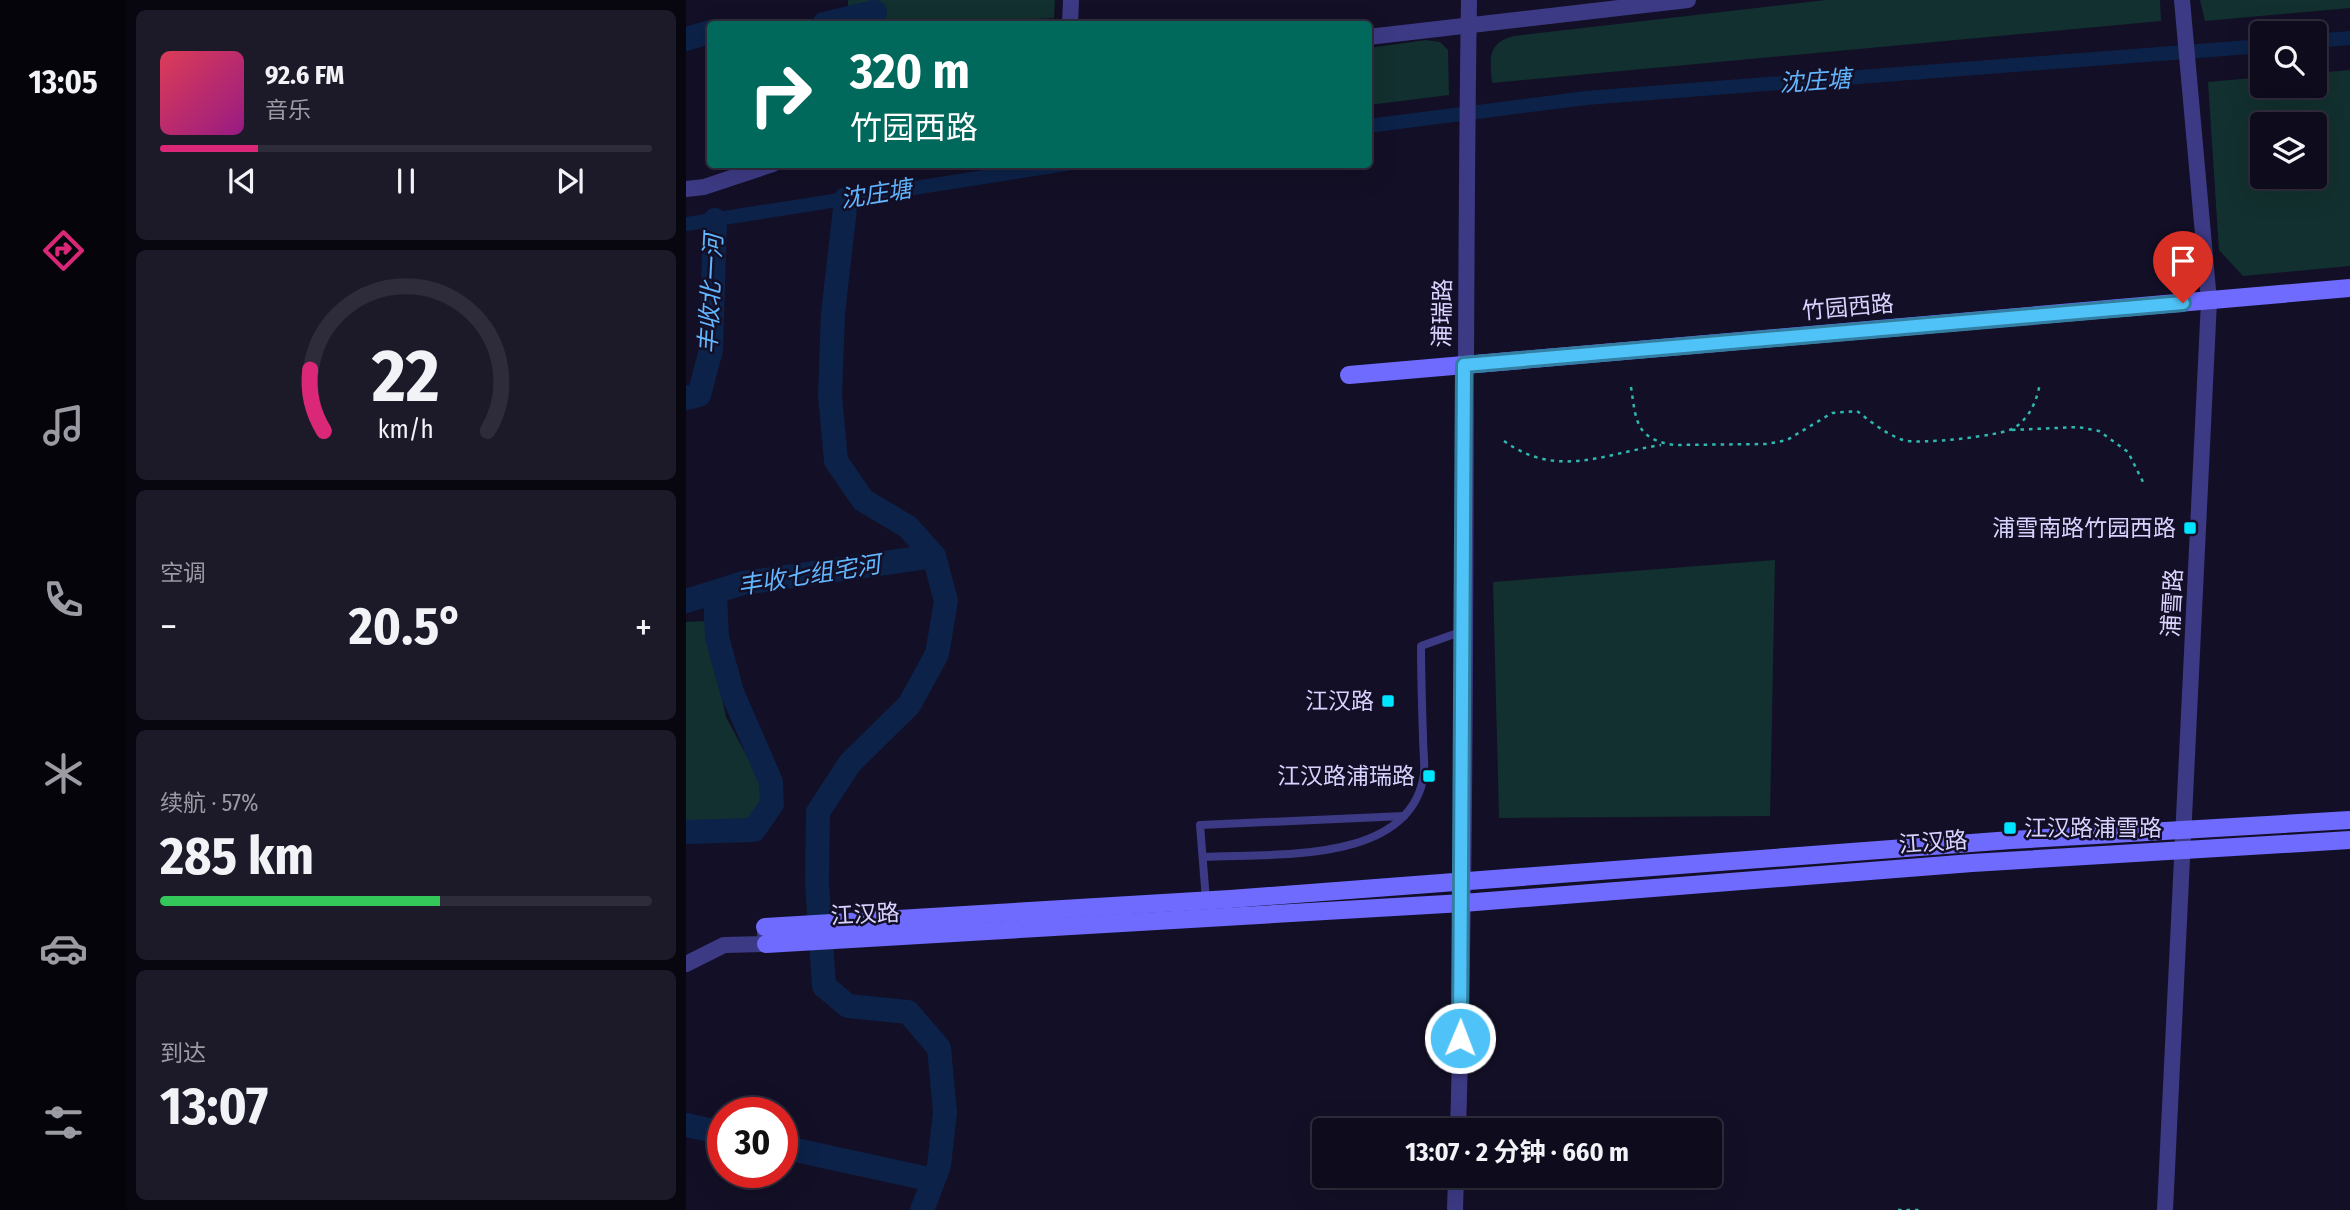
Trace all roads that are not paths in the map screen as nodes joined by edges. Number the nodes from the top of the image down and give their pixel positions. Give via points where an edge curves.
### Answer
1 (1071, 0) edge
2 (1469, 0) edge
3 (1688, 0) edge
4 (2183, 6) edge
5 (1070, 21) edge
6 (1469, 26) junction
7 (1372, 37) edge
8 (761, 168) edge
9 (686, 189) edge
10 (2350, 288) edge
11 (2209, 301) junction
12 (1464, 365) junction
13 (1349, 375) dead end
14 (1463, 631) junction
15 (1404, 816) junction
16 (2350, 820) edge
17 (2183, 829) junction
18 (2350, 839) edge
19 (2182, 850) junction
20 (1203, 857) junction
21 (1462, 880) junction
22 (1206, 900) junction
23 (1463, 903) junction
24 (787, 934) junction
25 (765, 936) joint
26 (686, 964) edge
27 (1458, 1118) edge
28 (1456, 1188) edge
29 (1455, 1210) edge
30 (2165, 1210) edge

1 - 5 street
2 - 6 street, 浦瑞路
3 - 6 street
4 - 11 street, 浦雪路
6 - 7 street
6 - 12 street, 浦瑞路
8 - 9 street
10 - 11 street, 竹园西路
11 - 12 street, 竹园西路
11 - 17 street, 浦雪路
12 - 13 street, 竹园西路
12 - 14 street, 浦瑞路
14 - 15 lane via 1421,646 1424,774 1415,803
14 - 21 street, 浦瑞路
15 - 20 lane via 1388,832 1326,850
15 - 20 lane via 1200,825
16 - 17 street
17 - 19 street, 浦雪路
17 - 21 street
18 - 19 street, 江汉路
19 - 23 street, 江汉路
19 - 30 street, 浦雪路
20 - 22 lane
21 - 22 street
21 - 23 street, 浦瑞路
22 - 24 street via 841,922
23 - 24 street, 江汉路 via 842,940
23 - 27 street, 浦瑞路
24 - 25 street, 江汉路
25 - 26 street via 724,945
28 - 29 street

